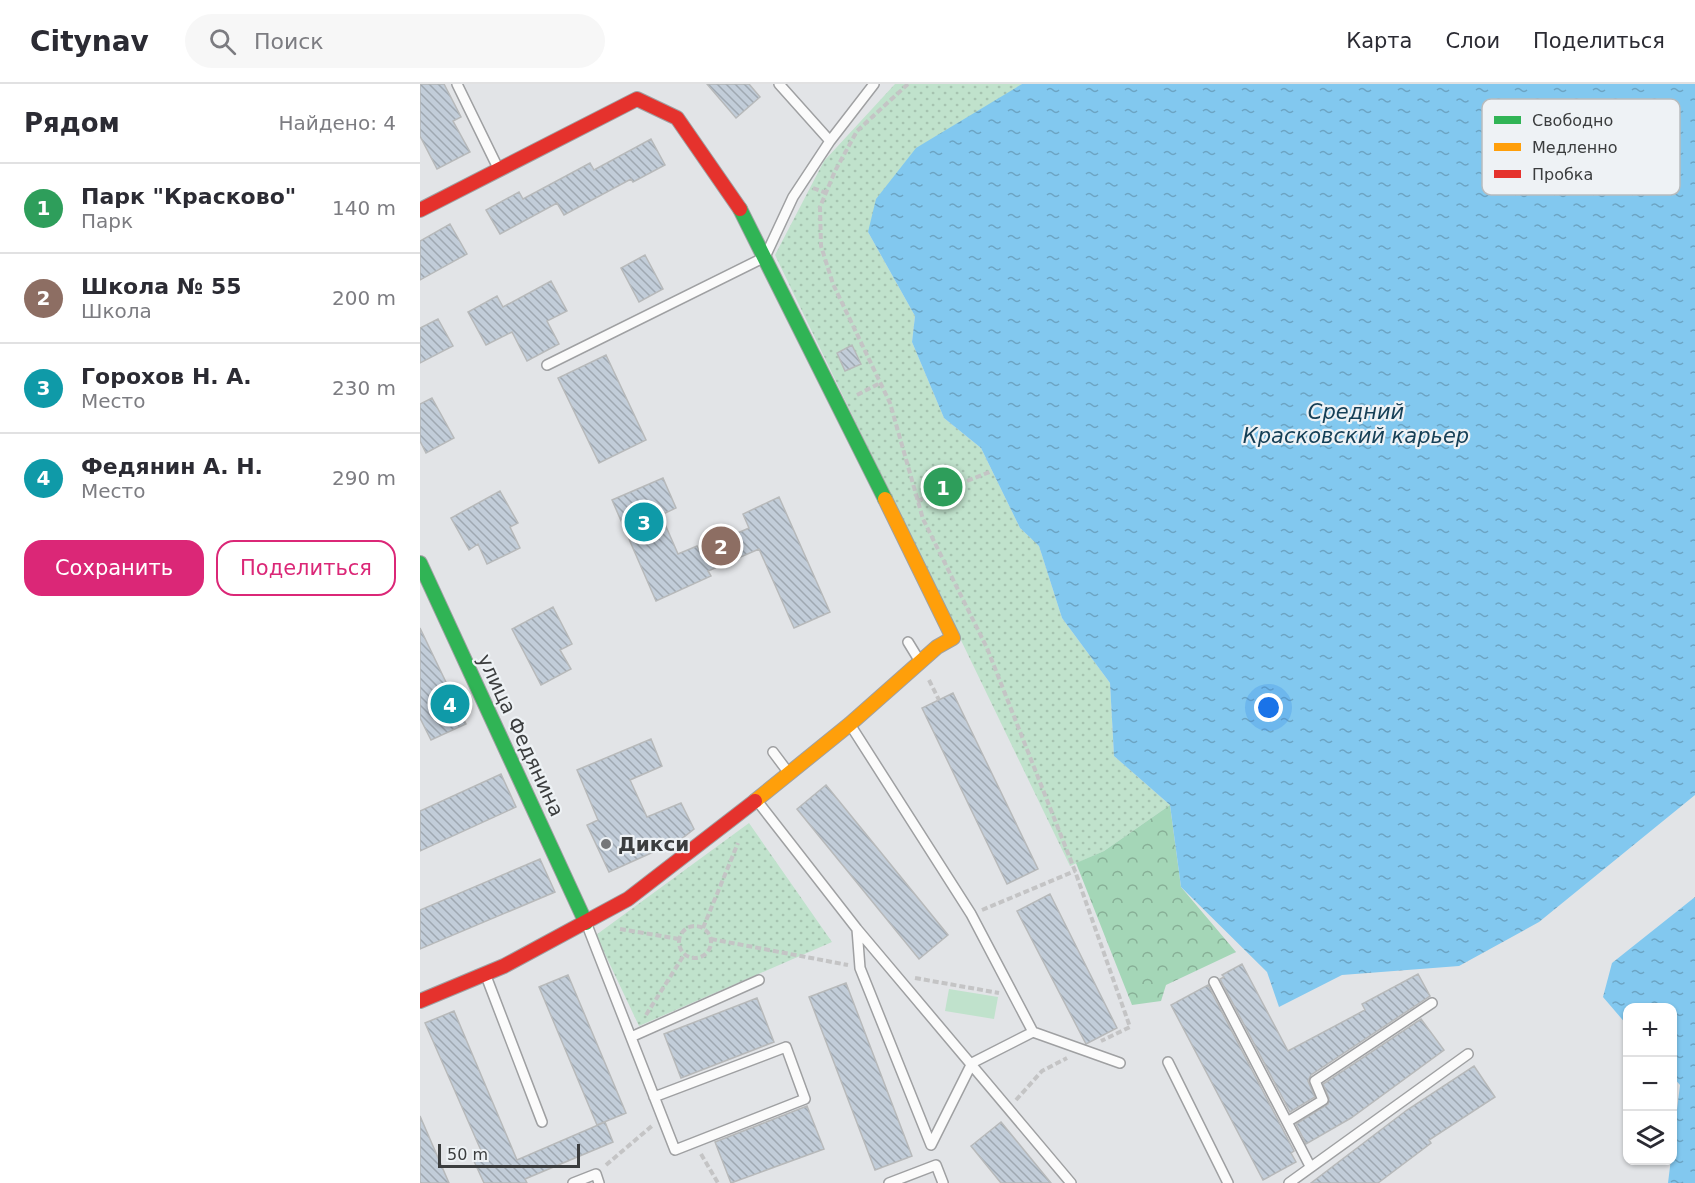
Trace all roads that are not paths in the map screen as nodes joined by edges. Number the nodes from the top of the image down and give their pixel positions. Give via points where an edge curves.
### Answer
1 (457, 84) edge
2 (779, 84) edge
3 (874, 84) edge
4 (830, 141) junction
5 (499, 170) junction
6 (420, 210) edge
7 (765, 257) junction
8 (547, 365) dead end
9 (420, 563) edge
10 (908, 642) dead end
11 (922, 667) junction
12 (849, 724) junction
13 (773, 752) dead end
14 (788, 772) junction
15 (757, 800) junction
16 (586, 923) junction
17 (857, 929) junction
18 (485, 974) junction
19 (759, 981) dead end
20 (1214, 982) dead end
21 (420, 1001) edge
22 (1432, 1003) dead end
23 (1033, 1032) junction
24 (631, 1037) junction
25 (1468, 1054) dead end
26 (1168, 1062) dead end
27 (972, 1063) junction
28 (1120, 1063) dead end
29 (654, 1097) junction
30 (542, 1122) dead end
31 (1287, 1122) junction
32 (1310, 1166) junction
33 (597, 1178) edge
34 (573, 1183) edge
35 (889, 1183) edge
36 (943, 1183) edge
37 (1071, 1183) edge
38 (1228, 1183) edge
39 (1289, 1183) edge

1 - 5 lane
2 - 4 lane
3 - 4 lane
4 - 7 lane via 793,197
5 - 6 street
5 - 7 street via 637,99 677,118 748,220
7 - 8 lane
7 - 11 street via 953,638 937,647
9 - 16 street, улица Федянина
10 - 11 lane
11 - 12 street
12 - 14 street
12 - 23 lane via 971,914
13 - 14 lane
14 - 15 street
15 - 16 street via 628,899
15 - 17 lane
16 - 18 street
16 - 24 lane, улица Федянина
17 - 27 lane
17 - 27 lane via 860,968 931,1145
18 - 21 street
18 - 30 lane
19 - 24 lane
20 - 31 lane
22 - 31 lane via 1315,1081 1323,1100
23 - 27 lane
23 - 28 lane
24 - 29 lane, улица Федянина
25 - 32 lane
26 - 38 lane
27 - 37 lane
29 - 29 lane, улица Федянина via 675,1150 805,1099 786,1047
31 - 32 lane
32 - 39 lane
33 - 34 lane
35 - 36 lane via 936,1165

